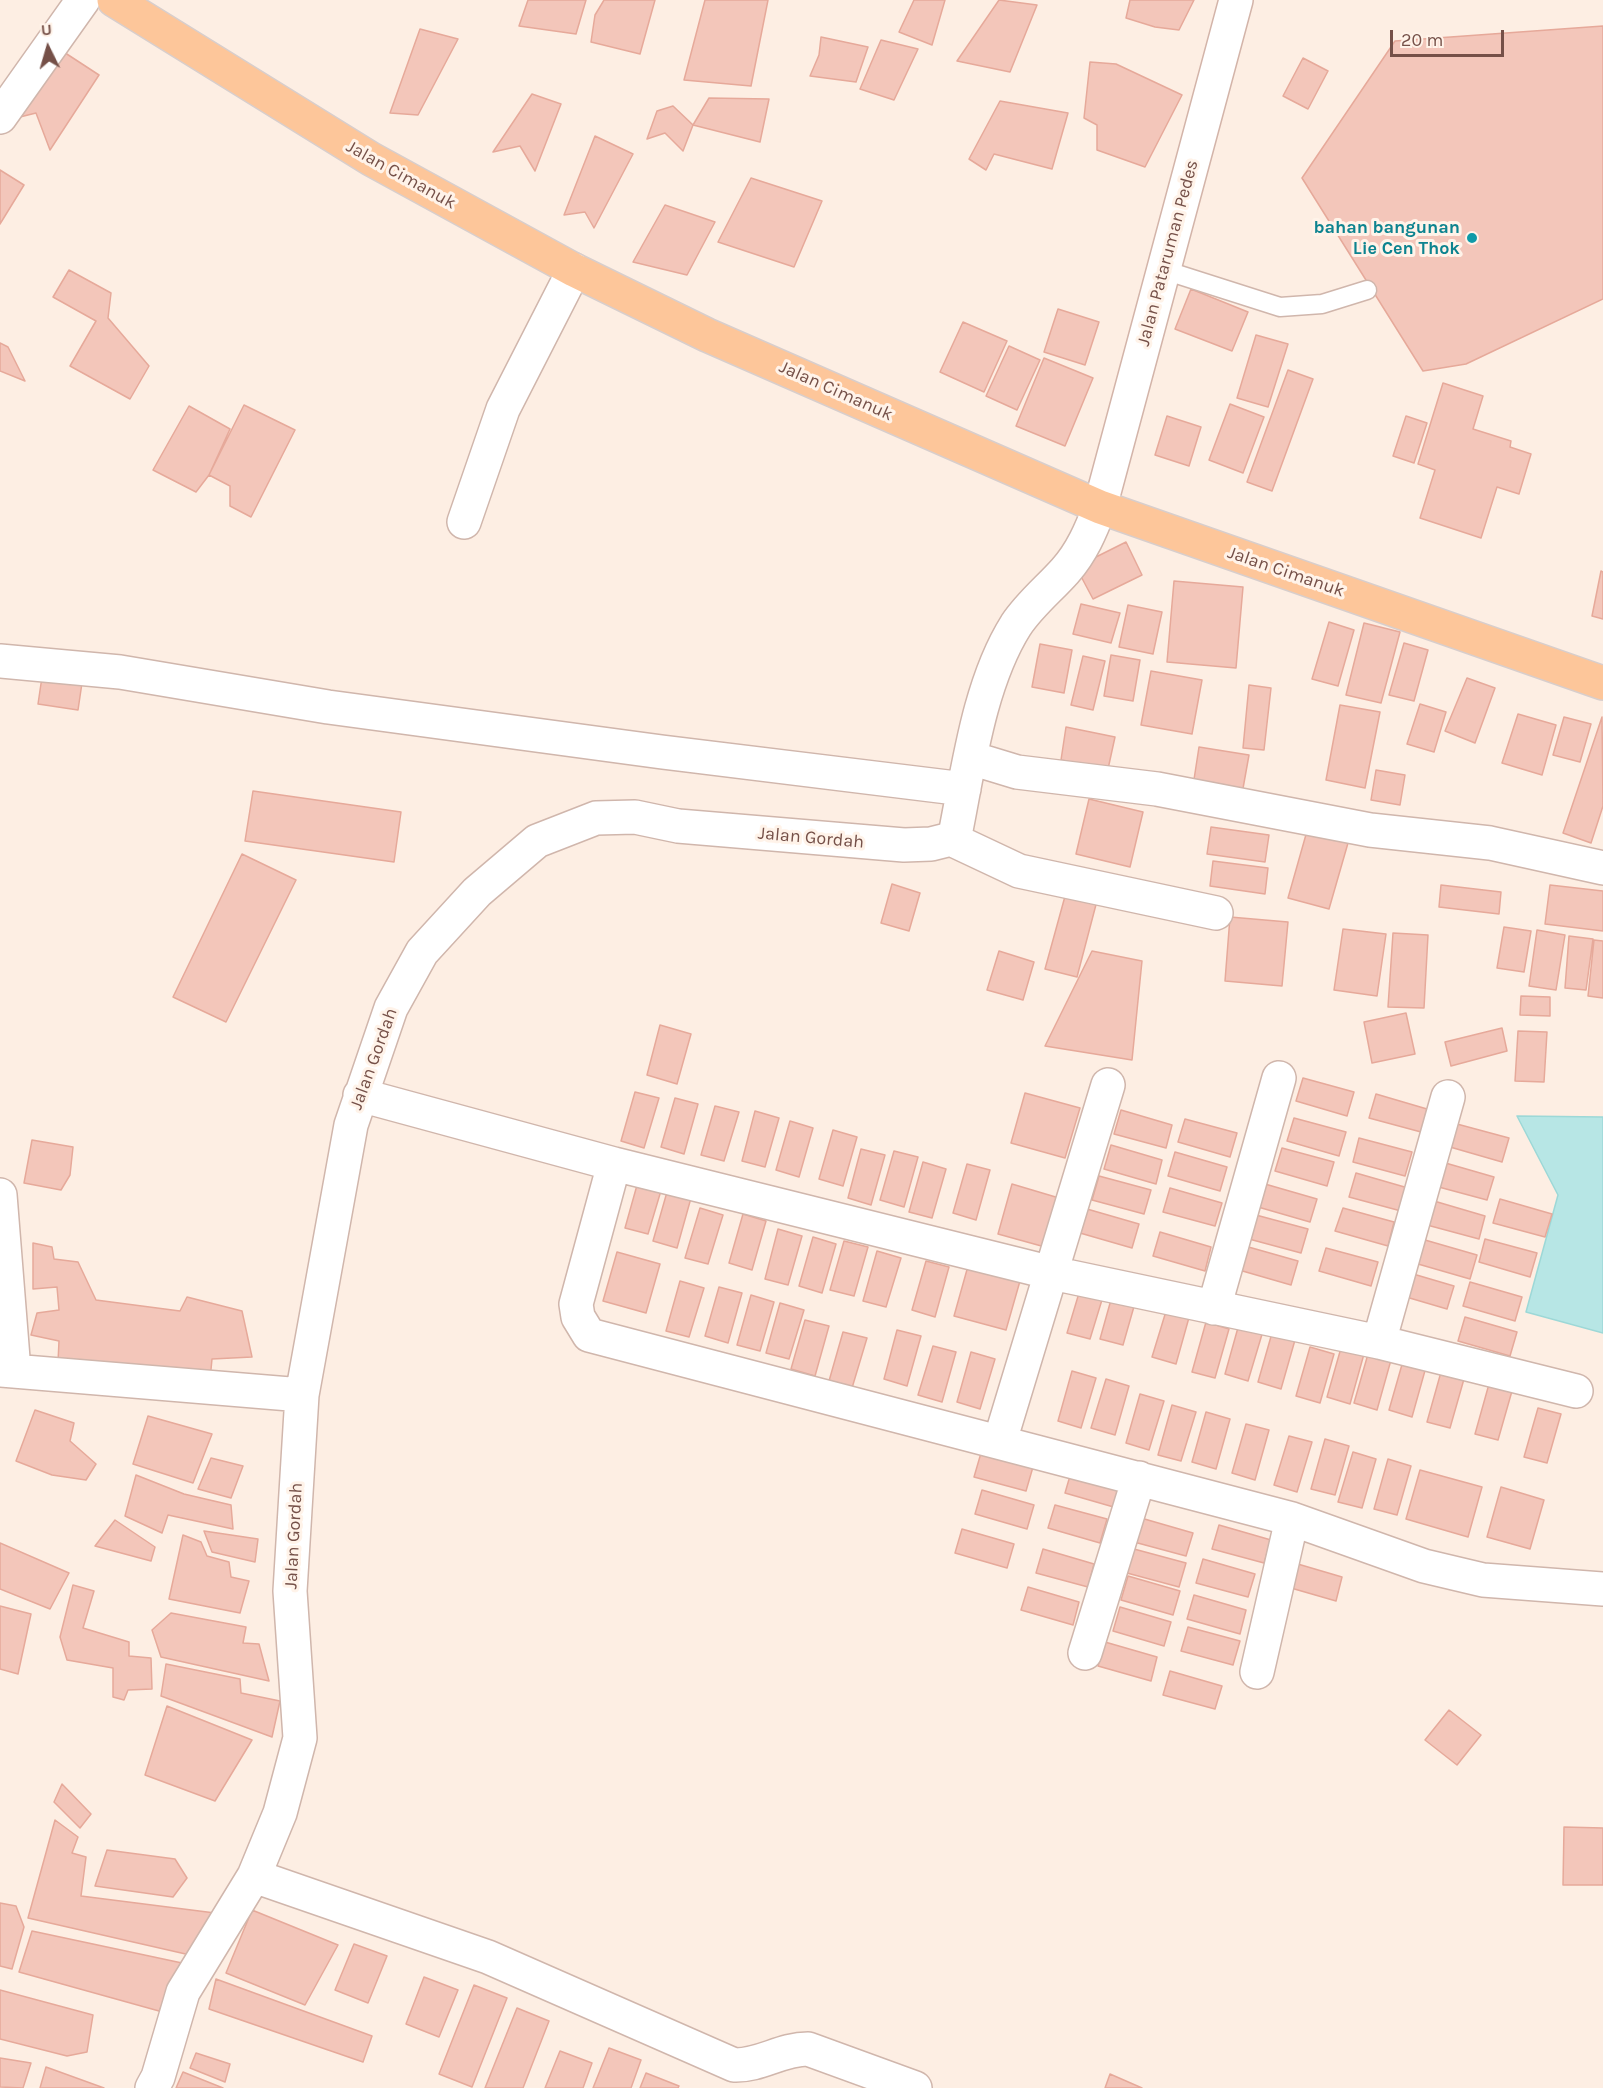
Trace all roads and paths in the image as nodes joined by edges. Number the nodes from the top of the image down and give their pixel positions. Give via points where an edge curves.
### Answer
1 (83, 0) edge
2 (114, 0) edge
3 (1236, 0) edge
4 (0, 117) edge
5 (574, 270) junction
6 (1164, 270) junction
7 (1367, 290) dead end
8 (1100, 507) junction
9 (464, 522) dead end
10 (0, 661) edge
11 (1603, 683) edge
12 (968, 773) junction
13 (951, 840) junction
14 (1603, 868) edge
15 (1216, 913) dead end
16 (1279, 1078) dead end
17 (1108, 1085) dead end
18 (360, 1095) junction
19 (1448, 1097) dead end
20 (614, 1164) junction
21 (0, 1195) edge
22 (1052, 1274) junction
23 (1214, 1308) junction
24 (1378, 1342) junction
25 (7, 1371) edge
26 (1576, 1391) dead end
27 (302, 1395) junction
28 (1000, 1441) junction
29 (1138, 1478) junction
30 (1292, 1519) junction
31 (1603, 1589) edge
32 (1084, 1653) dead end
33 (1257, 1672) dead end
34 (254, 1876) junction
35 (152, 2088) edge
36 (915, 2088) edge

1 - 4 street
2 - 5 main road, Jalan Cimanuk via 370,159
3 - 6 street, Jalan Pataruman Pedes
5 - 8 main road, Jalan Cimanuk via 707,335
5 - 9 street via 503,409
6 - 7 lane via 1280,307 1322,304
6 - 8 street, Jalan Pataruman Pedes
8 - 11 main road, Jalan Cimanuk
8 - 12 street via 1079,552 1016,625 987,687
10 - 12 street via 120,672 340,708 674,754
12 - 13 street
12 - 14 street via 1017,772 1157,789 1370,830 1491,843
13 - 15 street via 1018,871
13 - 18 street, Jalan Gordah via 904,846 678,825 635,817 596,818 575,824 537,841 477,892 422,952 391,1008
16 - 23 street
17 - 22 street
18 - 20 street
18 - 27 street, Jalan Gordah via 351,1125
19 - 24 street
20 - 22 street
20 - 28 street via 576,1304 578,1317 589,1335
21 - 25 street
22 - 23 street
22 - 28 street
23 - 24 street
24 - 26 street
25 - 27 street
27 - 34 street, Jalan Gordah via 290,1591 300,1738 280,1813
28 - 29 street
29 - 30 street
29 - 32 street
30 - 31 street via 1424,1566 1483,1580
30 - 33 street
34 - 35 street, Jalan Gordah via 183,1992
34 - 36 street via 488,1957 734,2065 749,2064 790,2049 808,2049

